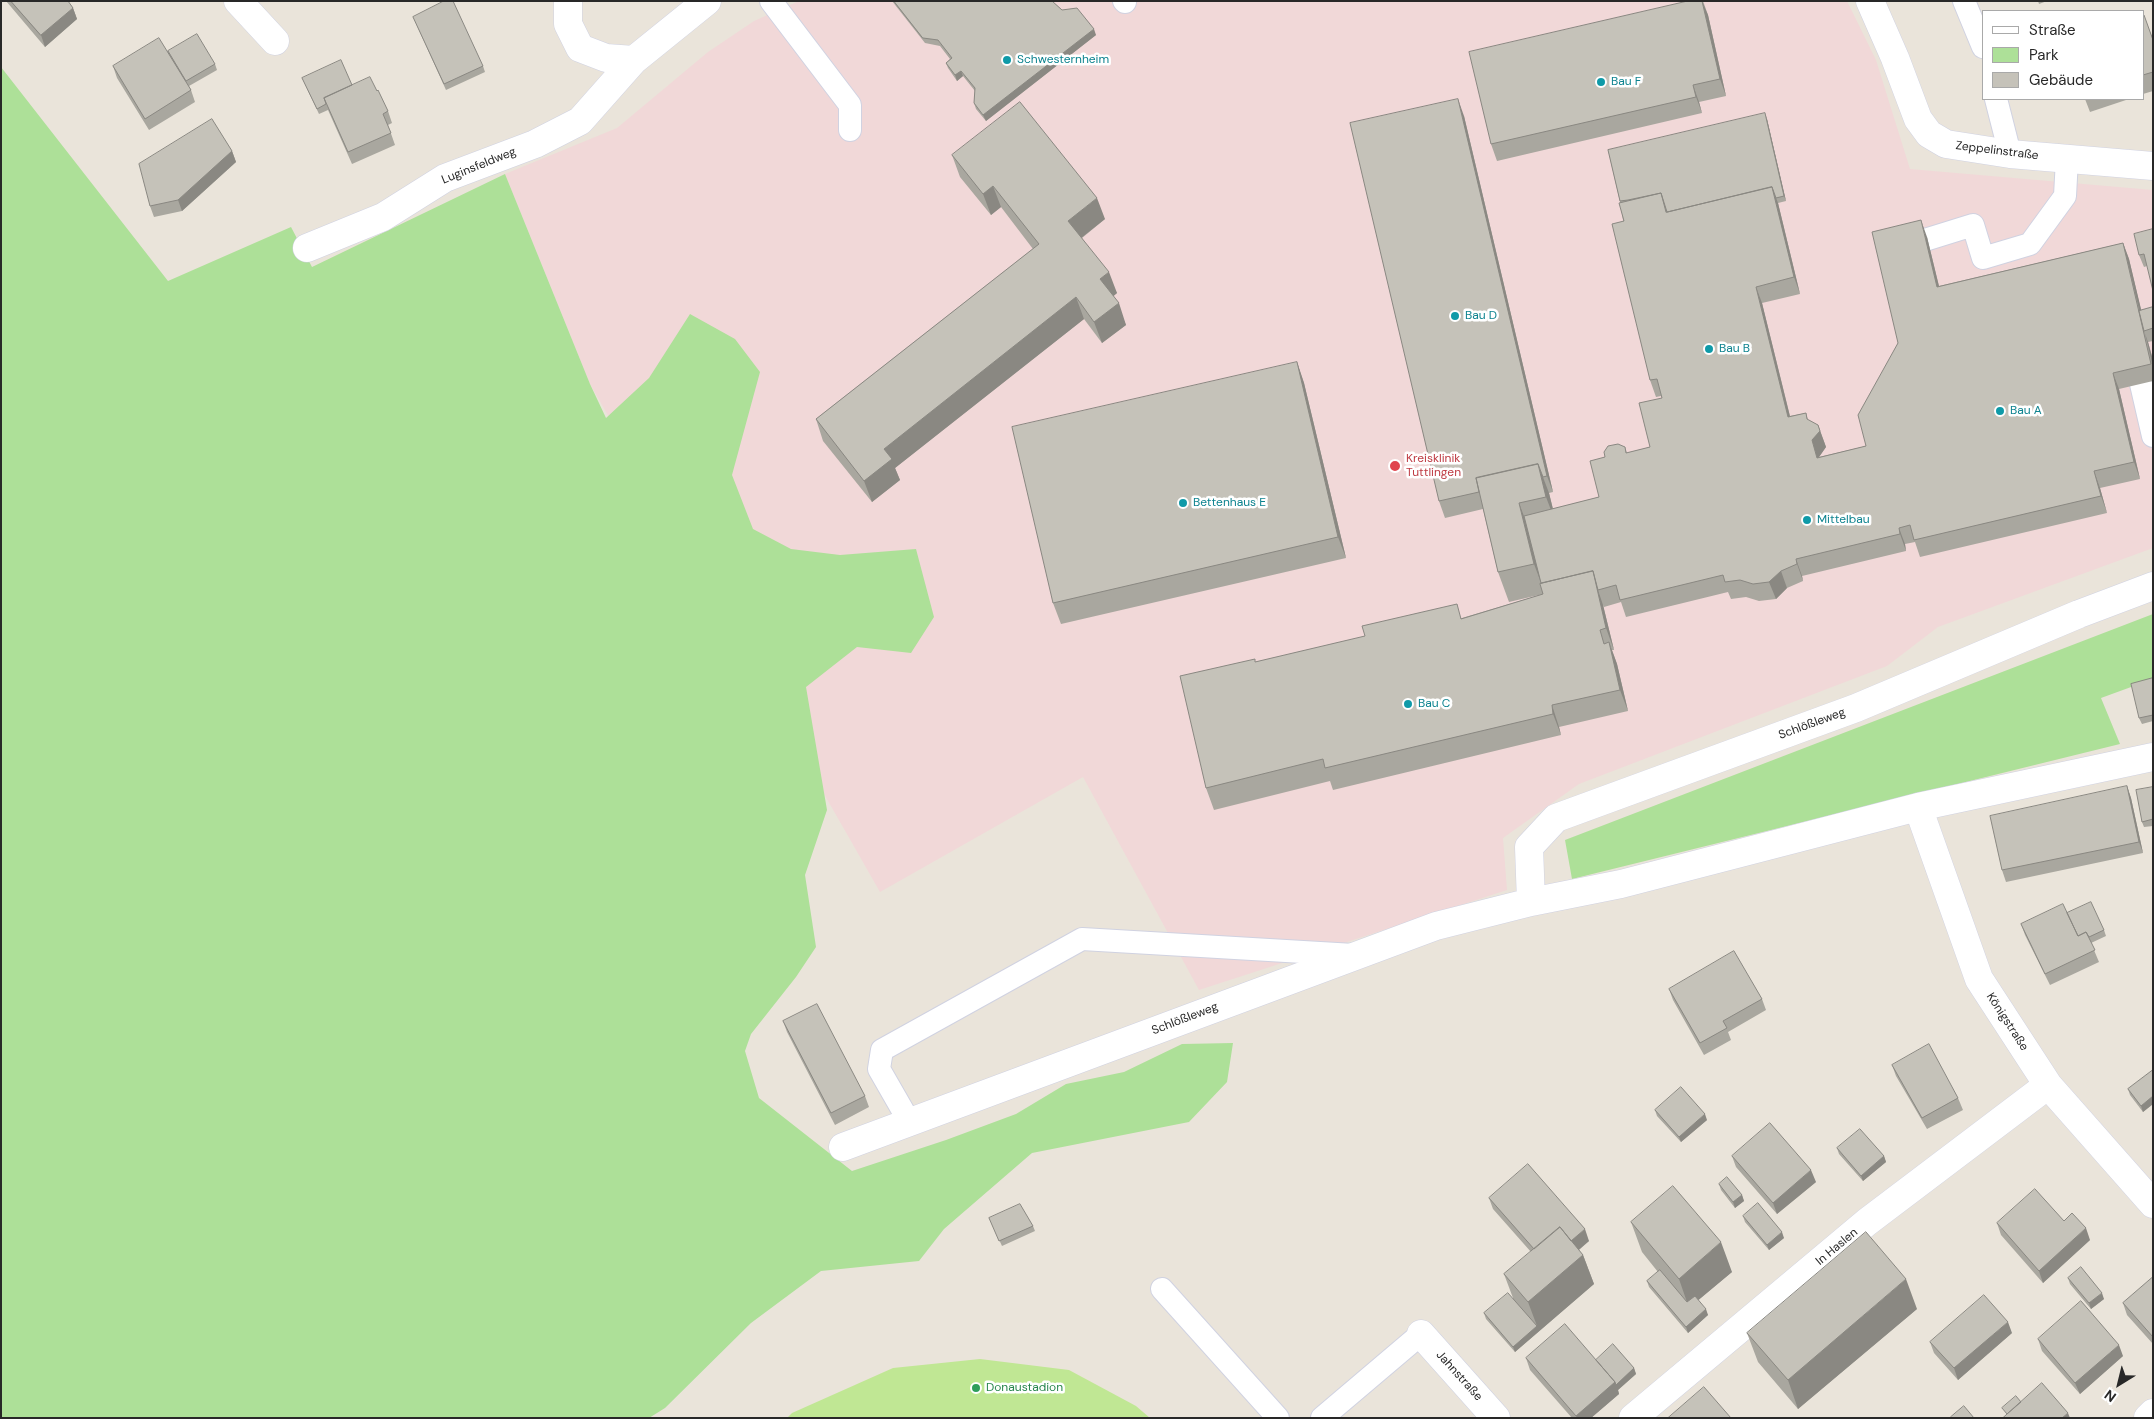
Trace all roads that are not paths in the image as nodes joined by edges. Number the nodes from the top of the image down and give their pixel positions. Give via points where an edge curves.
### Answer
1 (238, 1) edge
2 (568, 1) edge
3 (707, 1) edge
4 (771, 1) edge
5 (1870, 1) edge
6 (1964, 1) edge
7 (275, 41) dead end
8 (1982, 45) edge
9 (634, 60) junction
10 (1996, 100) edge
11 (850, 130) dead end
12 (2010, 154) junction
13 (2067, 159) junction
14 (2153, 166) edge
15 (1928, 240) edge
16 (307, 248) dead end
17 (2141, 384) edge
18 (2153, 436) edge
19 (2153, 586) edge
20 (2153, 757) edge
21 (1918, 807) junction
22 (1531, 902) junction
23 (1357, 955) junction
24 (2048, 1085) junction
25 (910, 1123) junction
26 (843, 1147) dead end
27 (2153, 1204) edge
28 (1162, 1289) dead end
29 (1421, 1334) joint
30 (2153, 1413) edge
31 (1278, 1418) edge
32 (1322, 1418) edge
33 (1496, 1418) edge
34 (1633, 1418) edge
35 (2148, 1418) edge

1 - 7 street
2 - 9 street via 568,24 580,48 606,58
3 - 9 street, Luginsfeldweg
4 - 11 lane via 850,105
5 - 12 street, Zeppelinstraße via 1918,119 1929,134 1946,144
6 - 8 lane
9 - 16 street, Luginsfeldweg via 580,121 535,144 445,178 383,217
10 - 12 lane
12 - 13 street, Zeppelinstraße
13 - 14 street, Zeppelinstraße
13 - 15 lane via 2064,196 2030,244 1983,258 1972,225
17 - 18 lane
19 - 22 street, Schlößleweg via 1856,708 1556,818 1529,847
20 - 21 street, Schlößleweg
21 - 22 street, Schlößleweg via 1621,884
21 - 24 street, Königstraße via 1979,979
22 - 23 street, Schlößleweg via 1436,926
23 - 25 street, Schlößleweg
23 - 25 lane via 1082,939 882,1050 879,1069
24 - 27 street, Königstraße
24 - 34 street, In Haslen via 1867,1222
25 - 26 street, Schlößleweg
28 - 31 lane
29 - 32 lane
29 - 33 street, Jahnstraße
30 - 35 street

